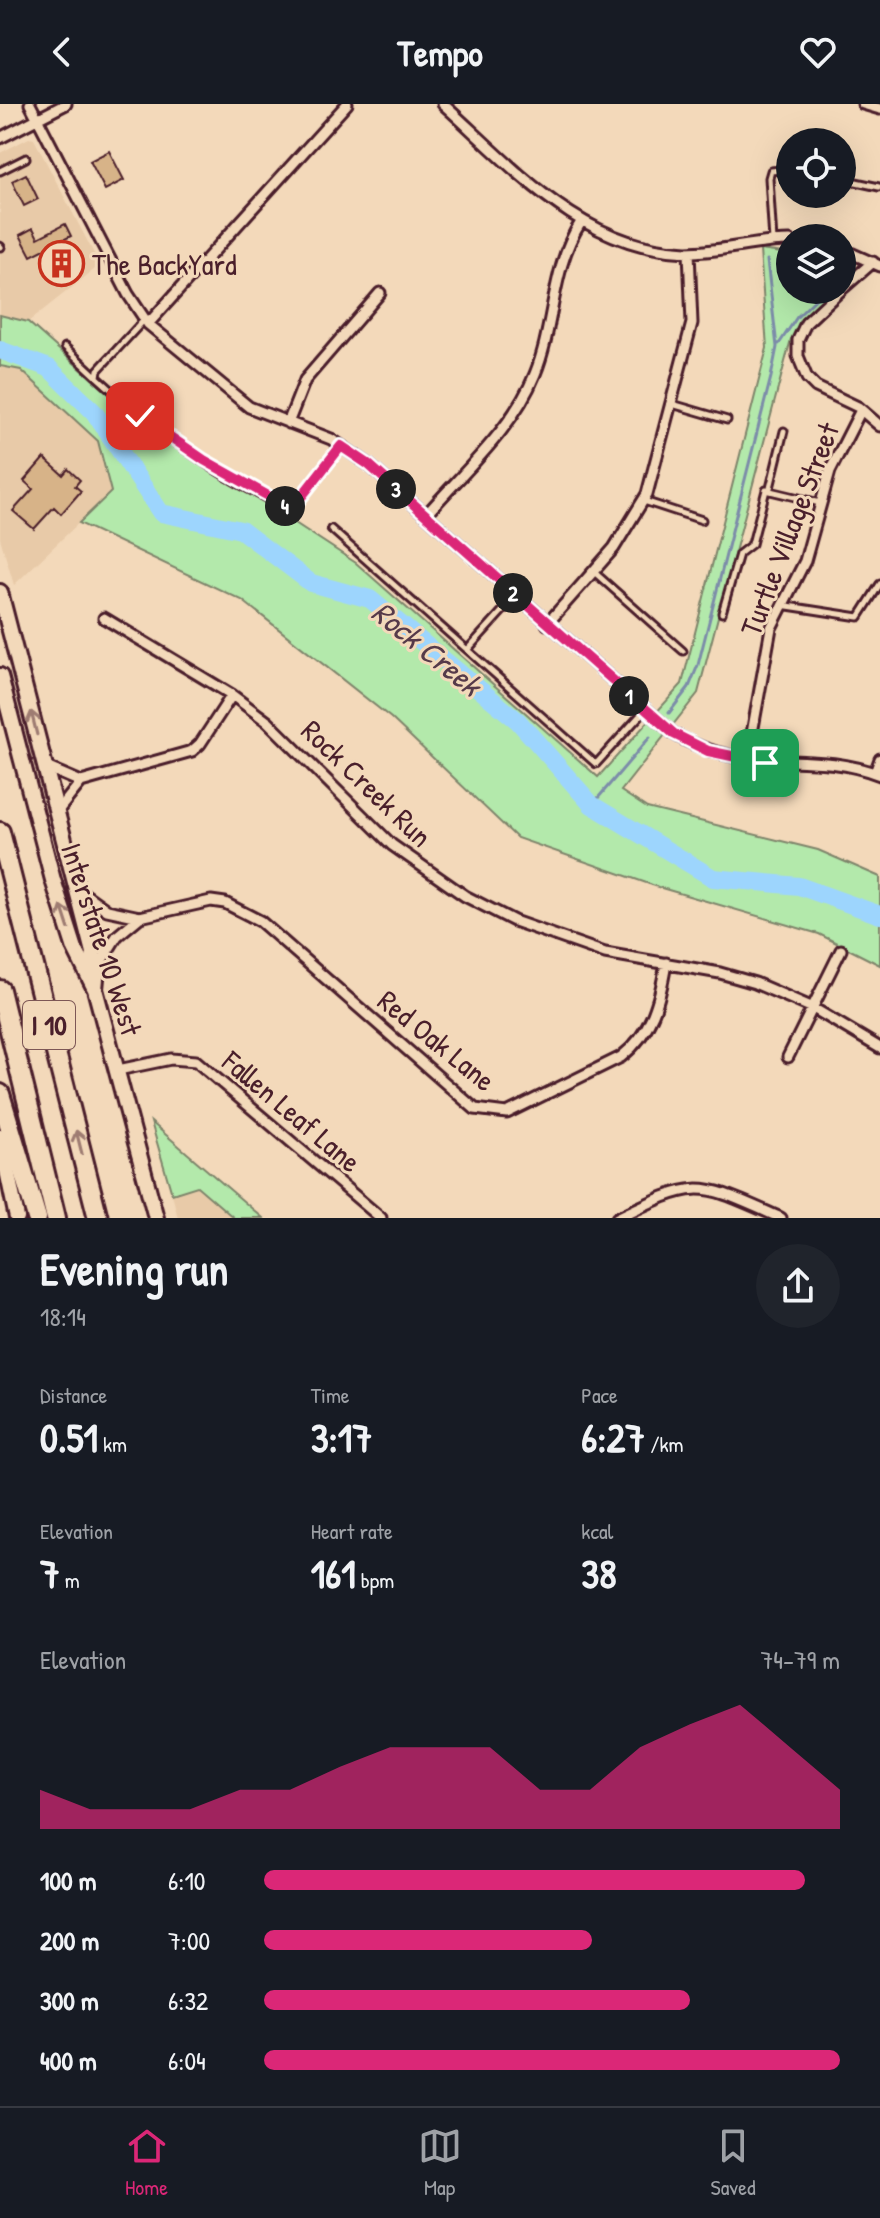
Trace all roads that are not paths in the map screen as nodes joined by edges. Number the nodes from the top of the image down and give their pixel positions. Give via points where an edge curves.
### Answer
1 (30, 104) edge
2 (66, 104) edge
3 (347, 104) edge
4 (443, 104) edge
5 (863, 105) edge
6 (880, 109) edge
7 (37, 119) junction
8 (0, 138) edge
9 (26, 158) dead end
10 (776, 168) edge
11 (0, 171) edge
12 (856, 182) edge
13 (879, 187) edge
14 (581, 222) junction
15 (773, 241) joint
16 (689, 252) junction
17 (856, 255) edge
18 (876, 264) edge
19 (856, 279) edge
20 (380, 293) dead end
21 (827, 304) edge
22 (146, 322) junction
23 (65, 347) dead end
24 (97, 377) junction
25 (672, 404) junction
26 (861, 410) junction
27 (727, 420) dead end
28 (288, 423) junction
29 (880, 426) edge
30 (784, 431) dead end
31 (341, 446) junction
32 (770, 488) junction
33 (644, 501) junction
34 (821, 504) junction
35 (426, 515) junction
36 (702, 520) dead end
37 (331, 529) dead end
38 (593, 572) junction
39 (880, 584) edge
40 (0, 592) edge
41 (516, 596) junction
42 (780, 605) junction
43 (722, 613) dead end
44 (104, 618) dead end
45 (547, 624) junction
46 (468, 649) junction
47 (683, 651) dead end
48 (0, 676) edge
49 (232, 695) junction
50 (4, 702) edge
51 (645, 710) junction
52 (880, 759) edge
53 (747, 761) junction
54 (46, 767) junction
55 (878, 774) edge
56 (81, 782) junction
57 (57, 812) junction
58 (0, 832) edge
59 (77, 888) junction
60 (140, 917) junction
61 (841, 950) dead end
62 (666, 963) junction
63 (97, 968) junction
64 (95, 989) junction
65 (0, 990) edge
66 (813, 1008) junction
67 (880, 1048) edge
68 (788, 1057) dead end
69 (118, 1070) junction
70 (0, 1094) edge
71 (0, 1137) edge
72 (17, 1218) edge
73 (37, 1218) edge
74 (56, 1218) edge
75 (98, 1218) edge
76 (156, 1218) edge
77 (381, 1218) edge
78 (617, 1218) edge
79 (781, 1218) edge

1 - 7 street
2 - 7 street
3 - 22 street
4 - 14 street
5 - 6 street
7 - 8 street
7 - 22 street
9 - 11 lane
10 - 15 lane via 769,178
12 - 13 lane
14 - 16 street via 638,247
14 - 35 street via 567,246 542,353 528,389 508,421
15 - 16 street
16 - 25 street via 692,323
17 - 18 street
18 - 19 street
20 - 28 street via 305,380
21 - 26 street via 806,323 798,356 816,387
22 - 24 lane
22 - 28 street via 236,398
23 - 24 lane
24 - 31 lane via 140,416 204,460 288,507
25 - 27 lane
25 - 33 street
26 - 29 street
26 - 34 street, Turtle Village Street via 830,471
28 - 31 street
30 - 32 lane
31 - 35 street
32 - 34 lane
32 - 43 lane via 752,544 739,554
33 - 36 lane
33 - 38 street
34 - 42 street, Turtle Village Street via 805,561
35 - 41 street
37 - 46 lane
38 - 45 street
38 - 47 lane
39 - 42 lane via 859,617
54 -> 40 main road
41 - 45 street
41 - 46 lane
42 - 53 street, Turtle Village Street via 771,628
44 - 49 street, Rock Creek Run
45 - 51 street
46 - 51 lane via 596,764
48 - 50 main road, Interstate 10 West
49 - 56 street via 192,751
49 - 62 street, Rock Creek Run via 268,722 392,845 465,896 514,921 605,953
64 -> 50 main road, Interstate 10 West via 75,949 53,880
51 - 53 street via 691,744
52 - 55 street
53 - 55 street via 841,763
54 - 56 street
54 - 57 main road
56 - 57 street
57 - 59 main road
75 -> 58 highway, I 10
59 - 60 street, Red Oak Lane via 107,910
59 - 63 main road
60 - 62 street, Red Oak Lane via 211,901 248,913 475,1109 491,1114 507,1113 635,1046 654,1013
60 - 63 street via 117,936
61 - 66 street
62 - 66 street, Rock Creek Run via 755,983
63 - 64 main road
64 - 69 main road, Interstate 10 West
65 - 74 highway, I 10
66 - 67 street, Rock Creek Run
66 - 68 street
69 - 76 main road, Interstate 10 West
69 - 77 street, Fallen Leaf Lane via 171,1059 196,1061
70 - 73 highway
71 - 72 main road
78 - 79 street via 667,1193 701,1187

